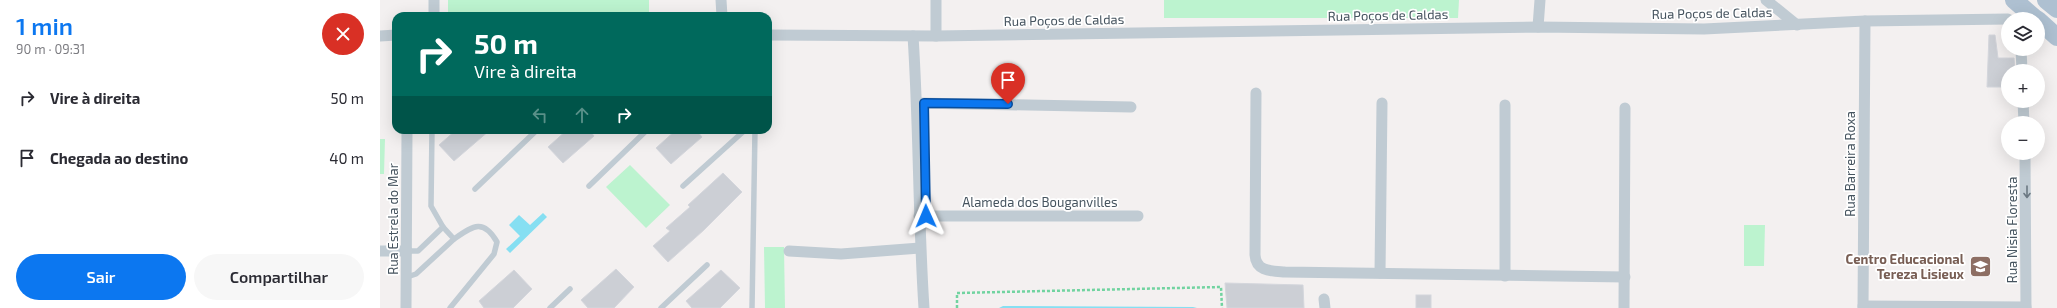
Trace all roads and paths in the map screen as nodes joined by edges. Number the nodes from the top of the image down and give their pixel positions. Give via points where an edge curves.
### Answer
1 (434, 0) edge
2 (721, 0) edge
3 (936, 0) edge
4 (1540, 0) edge
5 (1766, 0) edge
6 (2014, 0) edge
7 (2046, 0) edge
8 (2057, 10) edge
9 (434, 12) edge
10 (722, 12) edge
11 (2026, 12) edge
12 (2001, 19) edge
13 (1865, 20) junction
14 (1797, 25) junction
15 (1538, 27) junction
16 (2045, 28) edge
17 (392, 35) edge
18 (380, 36) edge
19 (772, 36) edge
20 (917, 36) junction
21 (936, 36) junction
22 (2057, 37) edge
23 (1256, 93) dead end
24 (921, 103) junction
25 (1382, 103) dead end
26 (1130, 106) dead end
27 (1505, 106) dead end
28 (1625, 108) dead end
29 (408, 134) edge
30 (432, 134) edge
31 (533, 134) edge
32 (643, 134) edge
33 (740, 134) edge
34 (755, 134) edge
35 (2025, 160) edge
36 (589, 186) dead end
37 (683, 186) dead end
38 (475, 189) dead end
39 (923, 216) junction
40 (1138, 216) dead end
41 (442, 228) junction
42 (454, 239) junction
43 (920, 248) junction
44 (380, 251) edge
45 (408, 251) junction
46 (789, 251) dead end
47 (707, 265) dead end
48 (1380, 273) junction
49 (1505, 276) junction
50 (407, 277) junction
51 (1624, 277) junction
52 (570, 290) dead end
53 (1863, 307) edge
54 (406, 308) edge
55 (450, 308) edge
56 (550, 308) edge
57 (661, 308) edge
58 (752, 308) edge
59 (924, 308) edge
60 (957, 308) edge
61 (1222, 308) edge
62 (1624, 308) edge
63 (2026, 308) edge

1 - 9 street
2 - 10 street
3 - 21 street
4 - 15 street
5 - 14 street
6 - 11 main road
7 - 8 main road
12 - 13 street, Rua Poços de Caldas
13 - 14 street, Rua Poços de Caldas
13 - 53 street, Rua Barreira Roxa
14 - 15 street, Rua Poços de Caldas via 1704,29
15 - 21 street, Rua Poços de Caldas
16 - 22 main road
17 - 18 street
19 - 20 street, Rua Poços de Caldas
20 - 21 street, Rua Poços de Caldas
20 - 24 street
23 - 48 street via 1257,264 1266,270 1286,272
24 - 26 street
24 - 39 street
25 - 48 street
27 - 49 street
28 - 51 street
29 - 45 street, Rua Estrela do Mar
30 - 41 lane via 431,206
31 - 38 lane
32 - 36 lane
33 - 37 lane
34 - 58 lane
35 -> 63 street, Rua Nisia Floresta
39 - 40 street, Alameda dos Bouganvilles
39 - 43 street
41 - 42 lane
41 - 45 lane via 418,251
42 - 50 lane via 416,274
42 - 55 lane via 469,228 481,226 491,231 497,242 494,254
43 - 46 street via 841,254
43 - 59 street
44 - 45 street
45 - 50 street, Rua Estrela do Mar
47 - 57 lane
48 - 49 street
49 - 51 street
50 - 54 street, Rua Estrela do Mar
51 - 62 street
52 - 56 lane
53 - 63 street
60 - 61 path via 957,293 1221,287

